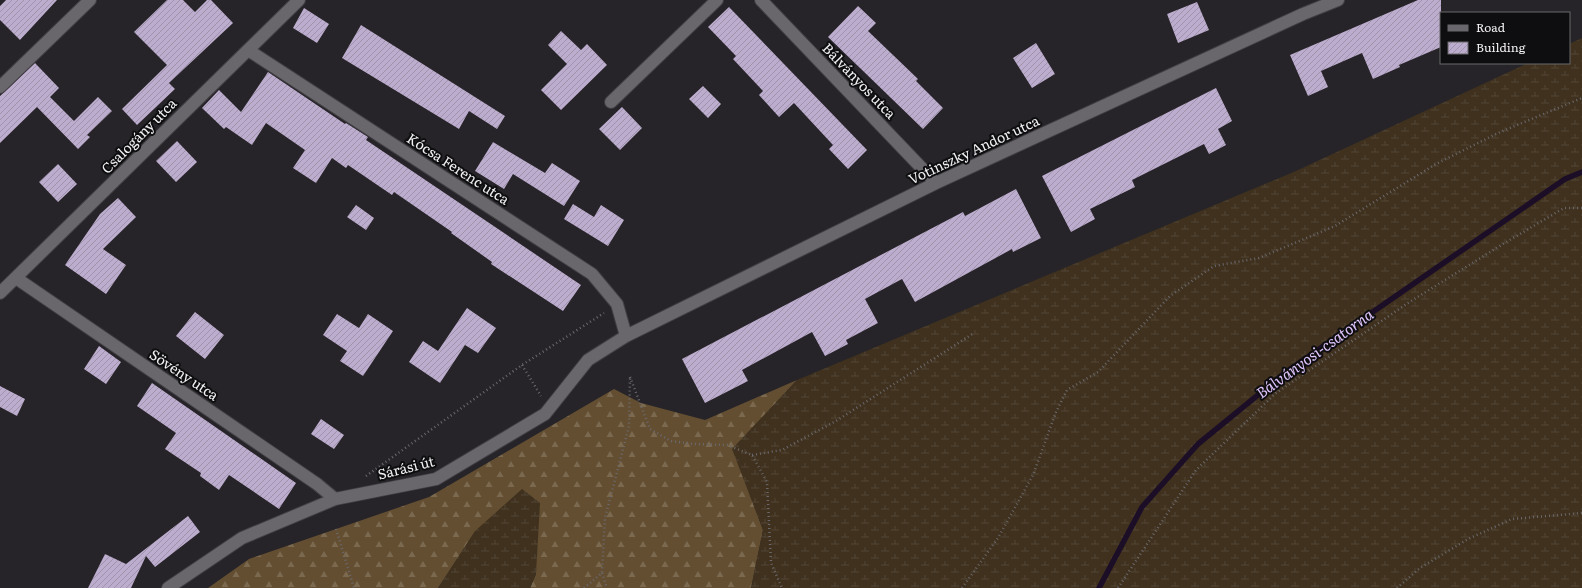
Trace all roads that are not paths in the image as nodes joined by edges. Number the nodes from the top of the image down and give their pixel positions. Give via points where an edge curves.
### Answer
1 (90, 0) edge
2 (299, 0) edge
3 (717, 0) edge
4 (761, 0) edge
5 (1338, 0) edge
6 (248, 50) junction
7 (0, 87) edge
8 (611, 102) dead end
9 (936, 183) junction
10 (16, 278) junction
11 (0, 293) edge
12 (626, 336) junction
13 (334, 499) junction
14 (168, 588) edge

1 - 7 street
2 - 6 street, Csalogány utca
3 - 8 street
4 - 9 street, Bálványos utca
5 - 9 street, Votinszky Andor utca
6 - 10 street, Csalogány utca
6 - 12 street, Kócsa Ferenc utca via 592,274 617,304
9 - 12 street, Votinszky Andor utca
10 - 11 street, Csalogány utca
10 - 13 street, Sövény utca via 317,484
12 - 13 street, Sárási út via 588,360 545,414 436,479
13 - 14 street, Sárási út via 242,538

